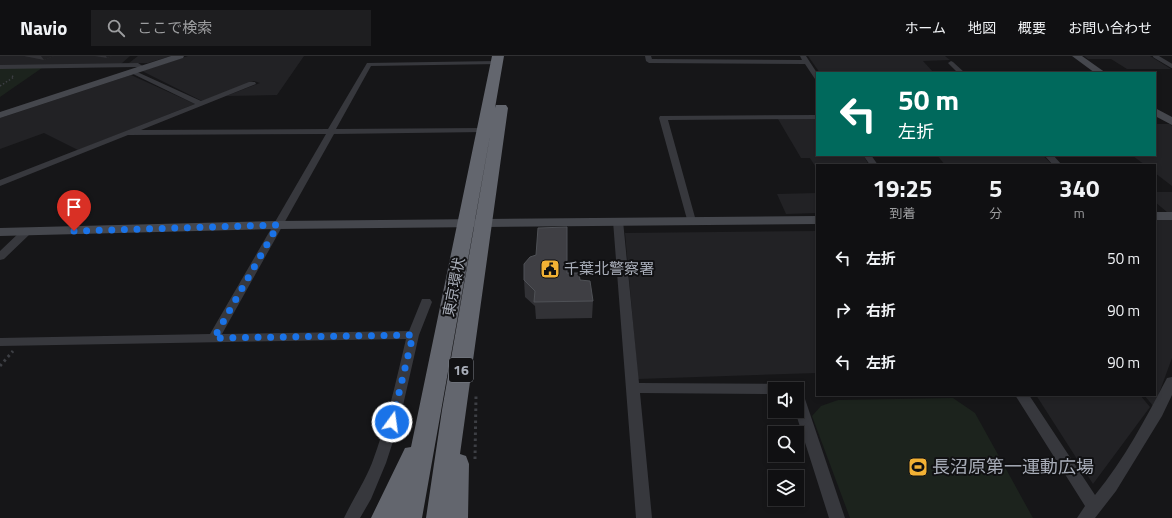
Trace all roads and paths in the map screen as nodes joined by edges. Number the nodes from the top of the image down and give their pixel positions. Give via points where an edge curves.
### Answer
1 (134, 56) edge
2 (180, 56) edge
3 (648, 56) edge
4 (1076, 56) edge
5 (1156, 56) edge
6 (501, 58) edge
7 (805, 59) edge
8 (951, 63) dead end
9 (122, 66) junction
10 (1172, 66) edge
11 (0, 67) edge
12 (142, 68) junction
13 (132, 72) junction
14 (961, 72) edge
15 (1099, 72) edge
16 (10, 75) dead end
17 (816, 76) edge
18 (252, 84) dead end
19 (0, 86) edge
20 (200, 104) junction
21 (1156, 112) edge
22 (0, 116) edge
23 (816, 117) edge
24 (1172, 122) edge
25 (484, 130) junction
26 (331, 131) junction
27 (126, 133) junction
28 (1049, 156) edge
29 (1057, 164) edge
30 (0, 183) edge
31 (1156, 216) edge
32 (1172, 216) edge
33 (816, 220) edge
34 (618, 221) junction
35 (691, 221) junction
36 (475, 222) junction
37 (278, 225) junction
38 (0, 232) edge
39 (26, 232) junction
40 (0, 257) edge
41 (426, 302) dead end
42 (413, 335) junction
43 (214, 338) junction
44 (0, 342) edge
45 (21, 342) junction
46 (0, 366) edge
47 (1172, 382) edge
48 (476, 388) dead end
49 (633, 388) junction
50 (768, 389) edge
51 (1023, 396) edge
52 (454, 410) junction
53 (430, 414) junction
54 (804, 418) edge
55 (474, 466) dead end
56 (1094, 506) junction
57 (352, 518) edge
58 (384, 518) edge
59 (410, 518) edge
60 (439, 518) edge
61 (455, 518) edge
62 (644, 518) edge
63 (836, 518) edge
64 (1085, 518) edge

1 - 9 street
2 - 12 street
3 - 7 street via 649,61
4 - 15 street
5 - 10 lane
6 - 25 highway, 東京環状 / 16
6 - 26 street via 368,64
6 - 36 highway, 東京環状 / 16
7 - 17 street
8 - 14 street
9 - 11 street
9 - 12 street via 138,65
12 - 13 street
13 - 20 street
13 - 22 street
16 - 19 path via 14,77
18 - 20 street
20 - 27 street
21 - 24 street
23 - 35 street via 663,118
25 - 26 street
25 - 36 highway, 東京環状 / 16
26 - 27 street
26 - 37 street
27 - 30 street
28 - 29 street
31 - 32 street
33 - 35 street
34 - 35 street
34 - 36 street
34 - 49 street
36 - 37 street
36 - 52 highway, 東京環状 / 16
36 - 53 highway, 東京環状 / 16
37 - 39 street
37 - 43 street
38 - 39 street
39 - 40 street
41 - 42 street
42 - 43 street
42 - 57 street via 381,457 366,494
43 - 45 street
44 - 45 street
45 - 46 path
47 - 56 street via 1158,412 1111,486
48 - 55 path
49 - 50 street
49 - 62 street
51 - 56 street
52 - 60 highway, 東京環状 / 16
52 - 61 highway via 457,473
53 - 58 highway via 413,461
53 - 59 highway, 東京環状 / 16
54 - 63 street
56 - 64 street

